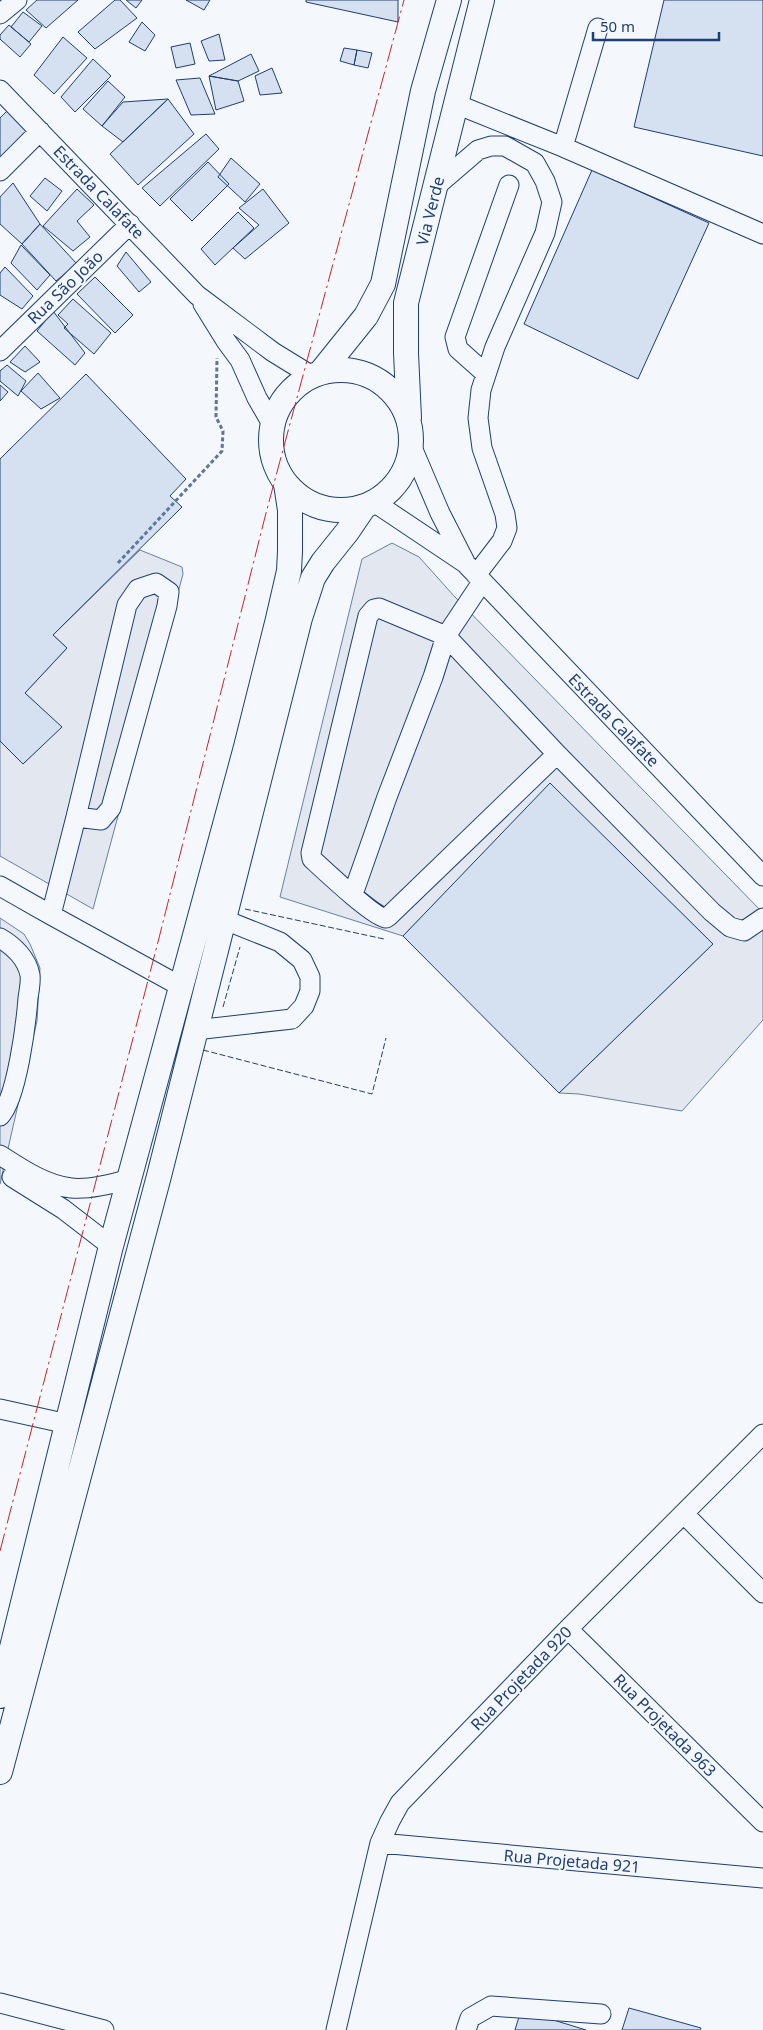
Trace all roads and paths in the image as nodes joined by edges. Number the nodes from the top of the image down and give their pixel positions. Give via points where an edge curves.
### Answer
1 (17, 0) edge
2 (448, 0) edge
3 (482, 0) edge
4 (0, 14) edge
5 (598, 28) dead end
6 (0, 90) edge
7 (456, 104) junction
8 (40, 131) junction
9 (563, 148) junction
10 (0, 171) edge
11 (509, 185) dead end
12 (436, 187) junction
13 (130, 224) junction
14 (763, 234) edge
15 (197, 294) junction
16 (226, 341) junction
17 (0, 351) edge
18 (316, 374) junction
19 (486, 374) junction
20 (272, 424) junction
21 (410, 435) junction
22 (286, 484) junction
23 (369, 504) junction
24 (118, 563) dead end
25 (474, 574) junction
26 (289, 618) junction
27 (446, 636) junction
28 (557, 754) junction
29 (76, 817) junction
30 (760, 867) edge
31 (0, 886) edge
32 (353, 894) junction
33 (51, 915) junction
34 (763, 918) edge
35 (225, 920) junction
36 (0, 938) edge
37 (180, 986) junction
38 (195, 1030) junction
39 (0, 1116) edge
40 (0, 1155) edge
41 (0, 1169) edge
42 (129, 1179) junction
43 (111, 1246) junction
44 (0, 1409) edge
45 (68, 1424) junction
46 (763, 1434) edge
47 (684, 1514) junction
48 (763, 1593) edge
49 (568, 1629) junction
50 (0, 1696) edge
51 (0, 1772) edge
52 (763, 1822) edge
53 (380, 1843) junction
54 (763, 1878) edge
55 (0, 2003) edge
56 (601, 2014) dead end
57 (35, 2022) edge
58 (104, 2030) edge
59 (336, 2030) edge
60 (466, 2030) edge

1 - 4 street
2 - 18 main road, Via Verde via 423,91 383,284 366,316
3 - 7 main road, Via Verde
5 - 9 street
6 - 8 street, Estrada Calafate
7 - 9 street
7 - 12 main road, Via Verde
8 - 10 street
8 - 13 street, Estrada Calafate
9 - 14 street
11 - 19 street via 455,337 458,349
12 - 19 street via 478,150 505,146 535,162 552,202 545,233 494,347
12 - 21 main road, Via Verde via 406,303
13 - 15 street, Estrada Calafate
13 - 17 street, Rua São João
15 - 16 street, Estrada Calafate
15 - 18 street, Estrada Calafate via 273,352
16 - 20 street, Estrada Calafate via 240,360
16 - 24 path via 216,359 216,417 223,431 222,450
18 - 20 main road via 294,387 280,404
18 - 21 main road via 344,370 366,374 386,386 401,404
19 - 25 street via 481,390 479,426 482,448 507,528 502,541
20 - 22 main road via 270,445 275,466
21 - 23 main road via 408,463 400,479 388,492
21 - 25 street, Estrada Calafate via 440,512
22 - 23 main road via 302,499 322,508 343,510
22 - 26 main road via 290,510
23 - 25 street, Estrada Calafate
23 - 26 main road via 322,562
25 - 27 street
25 - 30 street, Estrada Calafate
26 - 35 main road
26 - 37 main road via 246,747
27 - 28 street
27 - 32 street
27 - 32 street via 379,608 368,616 311,853 312,859
28 - 32 street via 386,918
28 - 34 street via 730,927 744,931
29 - 29 street via 127,605 138,588 156,583 169,592 167,606 111,808 101,820
29 - 33 street
31 - 33 street
33 - 37 street
35 - 38 main road
35 - 38 street via 280,942 302,960 310,977 310,991 304,1006 292,1018
36 - 39 street via 12,945 23,958 30,976 22,1045 9,1102
37 - 42 main road
38 - 51 main road via 160,1176
40 - 42 street via 36,1177 71,1188
41 - 43 street via 63,1209
42 - 43 main road
43 - 45 main road
44 - 45 street
45 - 50 main road
46 - 47 street, Rua Projetada 920
47 - 48 street
47 - 49 street, Rua Projetada 920
49 - 52 street, Rua Projetada 963
49 - 53 street, Rua Projetada 920 via 400,1803
53 - 54 street, Rua Projetada 921
53 - 59 street, Rua Projetada 920
55 - 57 street
56 - 60 street via 491,2006 470,2018
57 - 58 street

